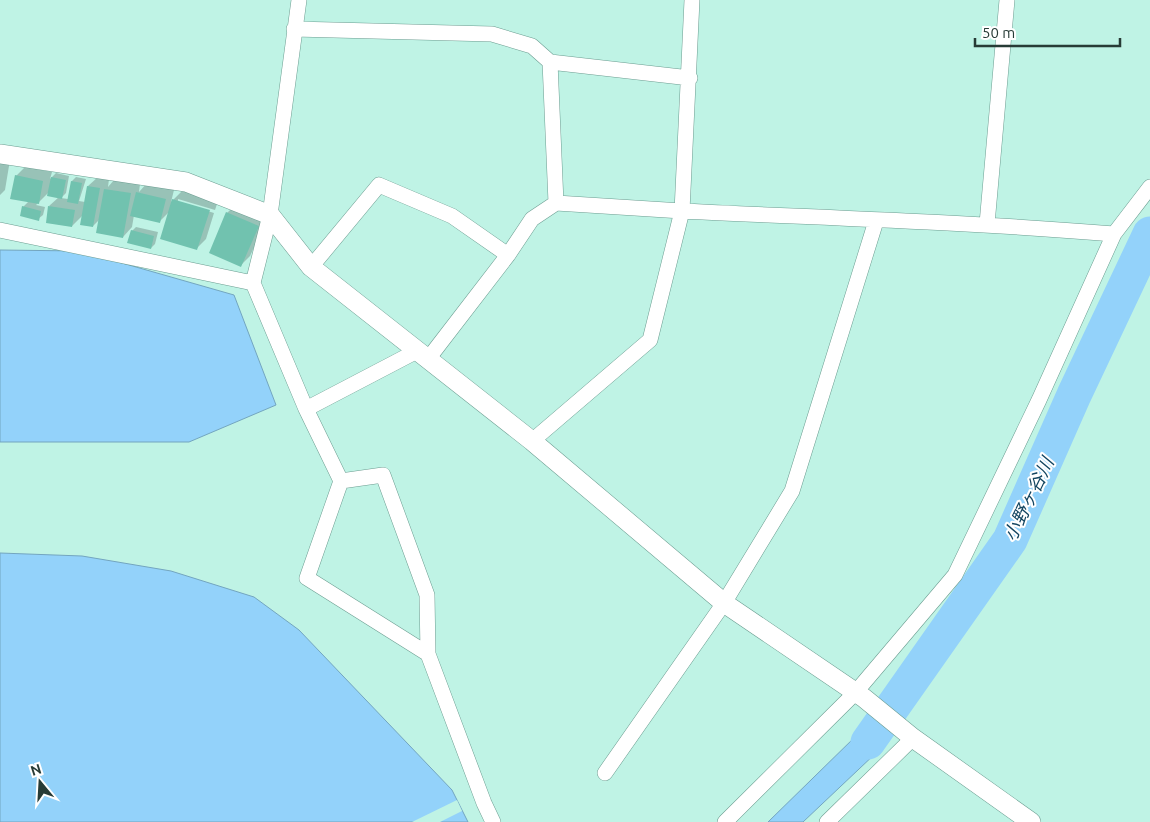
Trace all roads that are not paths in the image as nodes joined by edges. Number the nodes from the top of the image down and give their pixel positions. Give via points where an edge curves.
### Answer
1 (299, 0) edge
2 (692, 0) edge
3 (1007, 0) edge
4 (294, 29) junction
5 (550, 62) junction
6 (690, 78) junction
7 (0, 154) edge
8 (1150, 187) edge
9 (556, 203) junction
10 (682, 211) junction
11 (270, 215) junction
12 (876, 221) junction
13 (987, 224) junction
14 (0, 230) edge
15 (1114, 234) junction
16 (508, 255) junction
17 (311, 267) junction
18 (253, 283) junction
19 (422, 355) junction
20 (306, 409) junction
21 (532, 442) junction
22 (341, 481) junction
23 (724, 603) junction
24 (428, 654) junction
25 (859, 696) junction
26 (913, 738) junction
27 (605, 774) dead end
28 (494, 822) edge
29 (725, 822) edge
30 (827, 822) edge
31 (1031, 822) edge

1 - 4 street
2 - 6 street
3 - 13 street
4 - 5 street via 492,34 532,46
4 - 11 street
5 - 6 street
5 - 9 street
6 - 10 street
7 - 11 street via 186,182
8 - 15 street
9 - 10 street
9 - 16 street via 532,219
10 - 12 street
10 - 21 street via 650,340
11 - 17 street
11 - 18 street
12 - 13 street
12 - 23 street via 792,491
13 - 15 street
14 - 18 street
15 - 25 street via 955,575
16 - 17 street via 452,216 379,185
16 - 19 street
17 - 19 street
18 - 20 street
19 - 20 street
19 - 21 street
20 - 22 street
21 - 23 street
22 - 24 street via 383,475 428,595
22 - 24 street via 307,578
23 - 25 street
23 - 27 street
24 - 28 street
25 - 26 street
25 - 29 street
26 - 30 street
26 - 31 street

